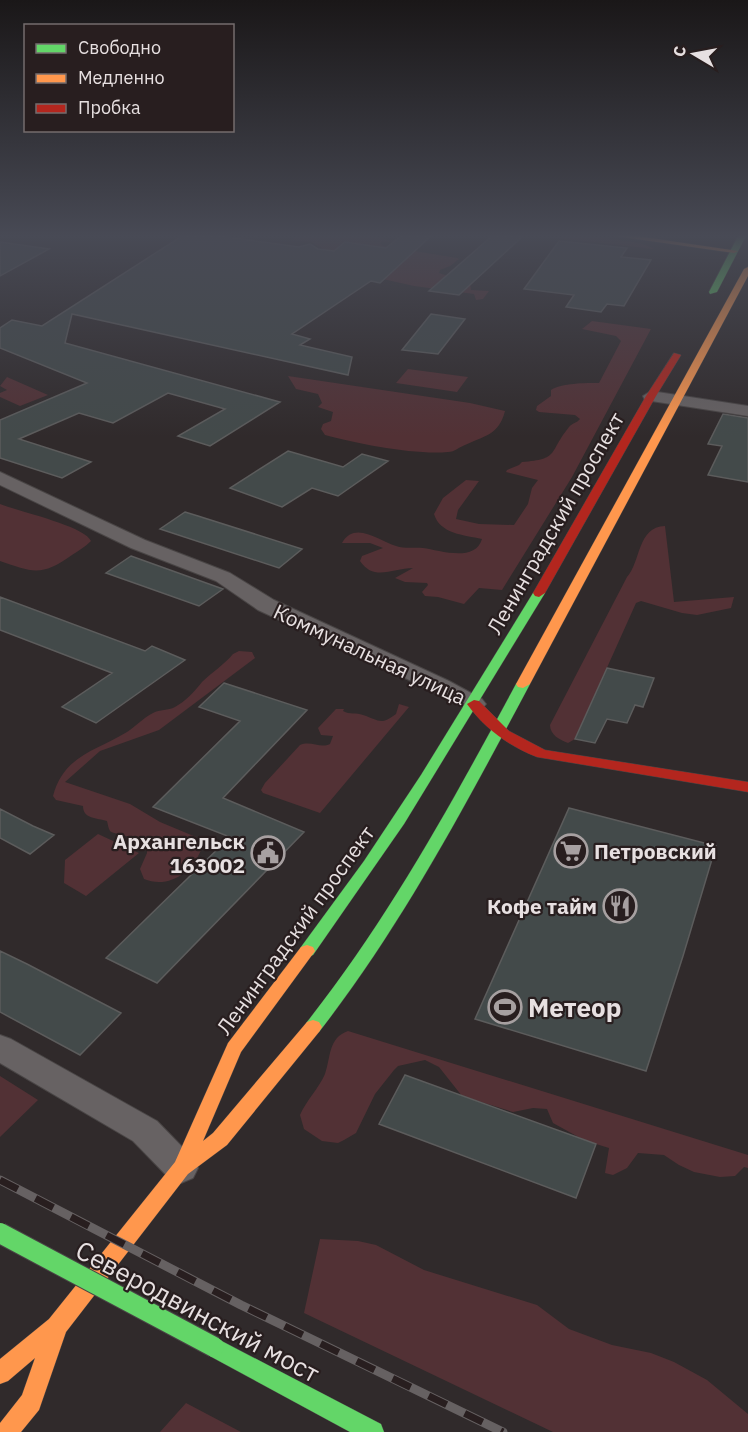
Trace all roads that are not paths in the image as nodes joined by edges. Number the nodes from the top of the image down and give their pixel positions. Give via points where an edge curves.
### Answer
1 (707, 303) edge
2 (729, 303) edge
3 (704, 309) dead end
4 (687, 339) dead end
5 (651, 396) junction
6 (676, 400) junction
7 (748, 411) edge
8 (619, 453) junction
9 (645, 458) junction
10 (0, 478) edge
11 (474, 704) junction
12 (498, 732) junction
13 (748, 787) edge
14 (0, 1048) edge
15 (181, 1168) junction
16 (0, 1233) edge
17 (57, 1326) junction
18 (0, 1373) edge
19 (7, 1432) edge
20 (373, 1432) edge

1 - 3 main road
2 - 6 main road
4 - 5 main road, Ленинградский проспект
5 - 6 street
5 - 8 main road, Ленинградский проспект
6 - 7 street
6 - 9 main road
8 - 9 main road
8 - 11 main road, Ленинградский проспект
9 - 12 main road
10 - 11 street, Коммунальная улица via 138,544 223,577 266,605
11 - 12 main road, Коммунальная улица
11 - 15 main road, Ленинградский проспект via 355,888 234,1048
12 - 13 main road, Коммунальная улица via 518,747 542,754
12 - 15 main road via 423,868 335,1001 220,1139
14 - 15 street via 145,1131
15 - 17 main road
16 - 20 main road, Северодвинский мост, bridge
17 - 18 main road
17 - 19 main road via 31,1402

